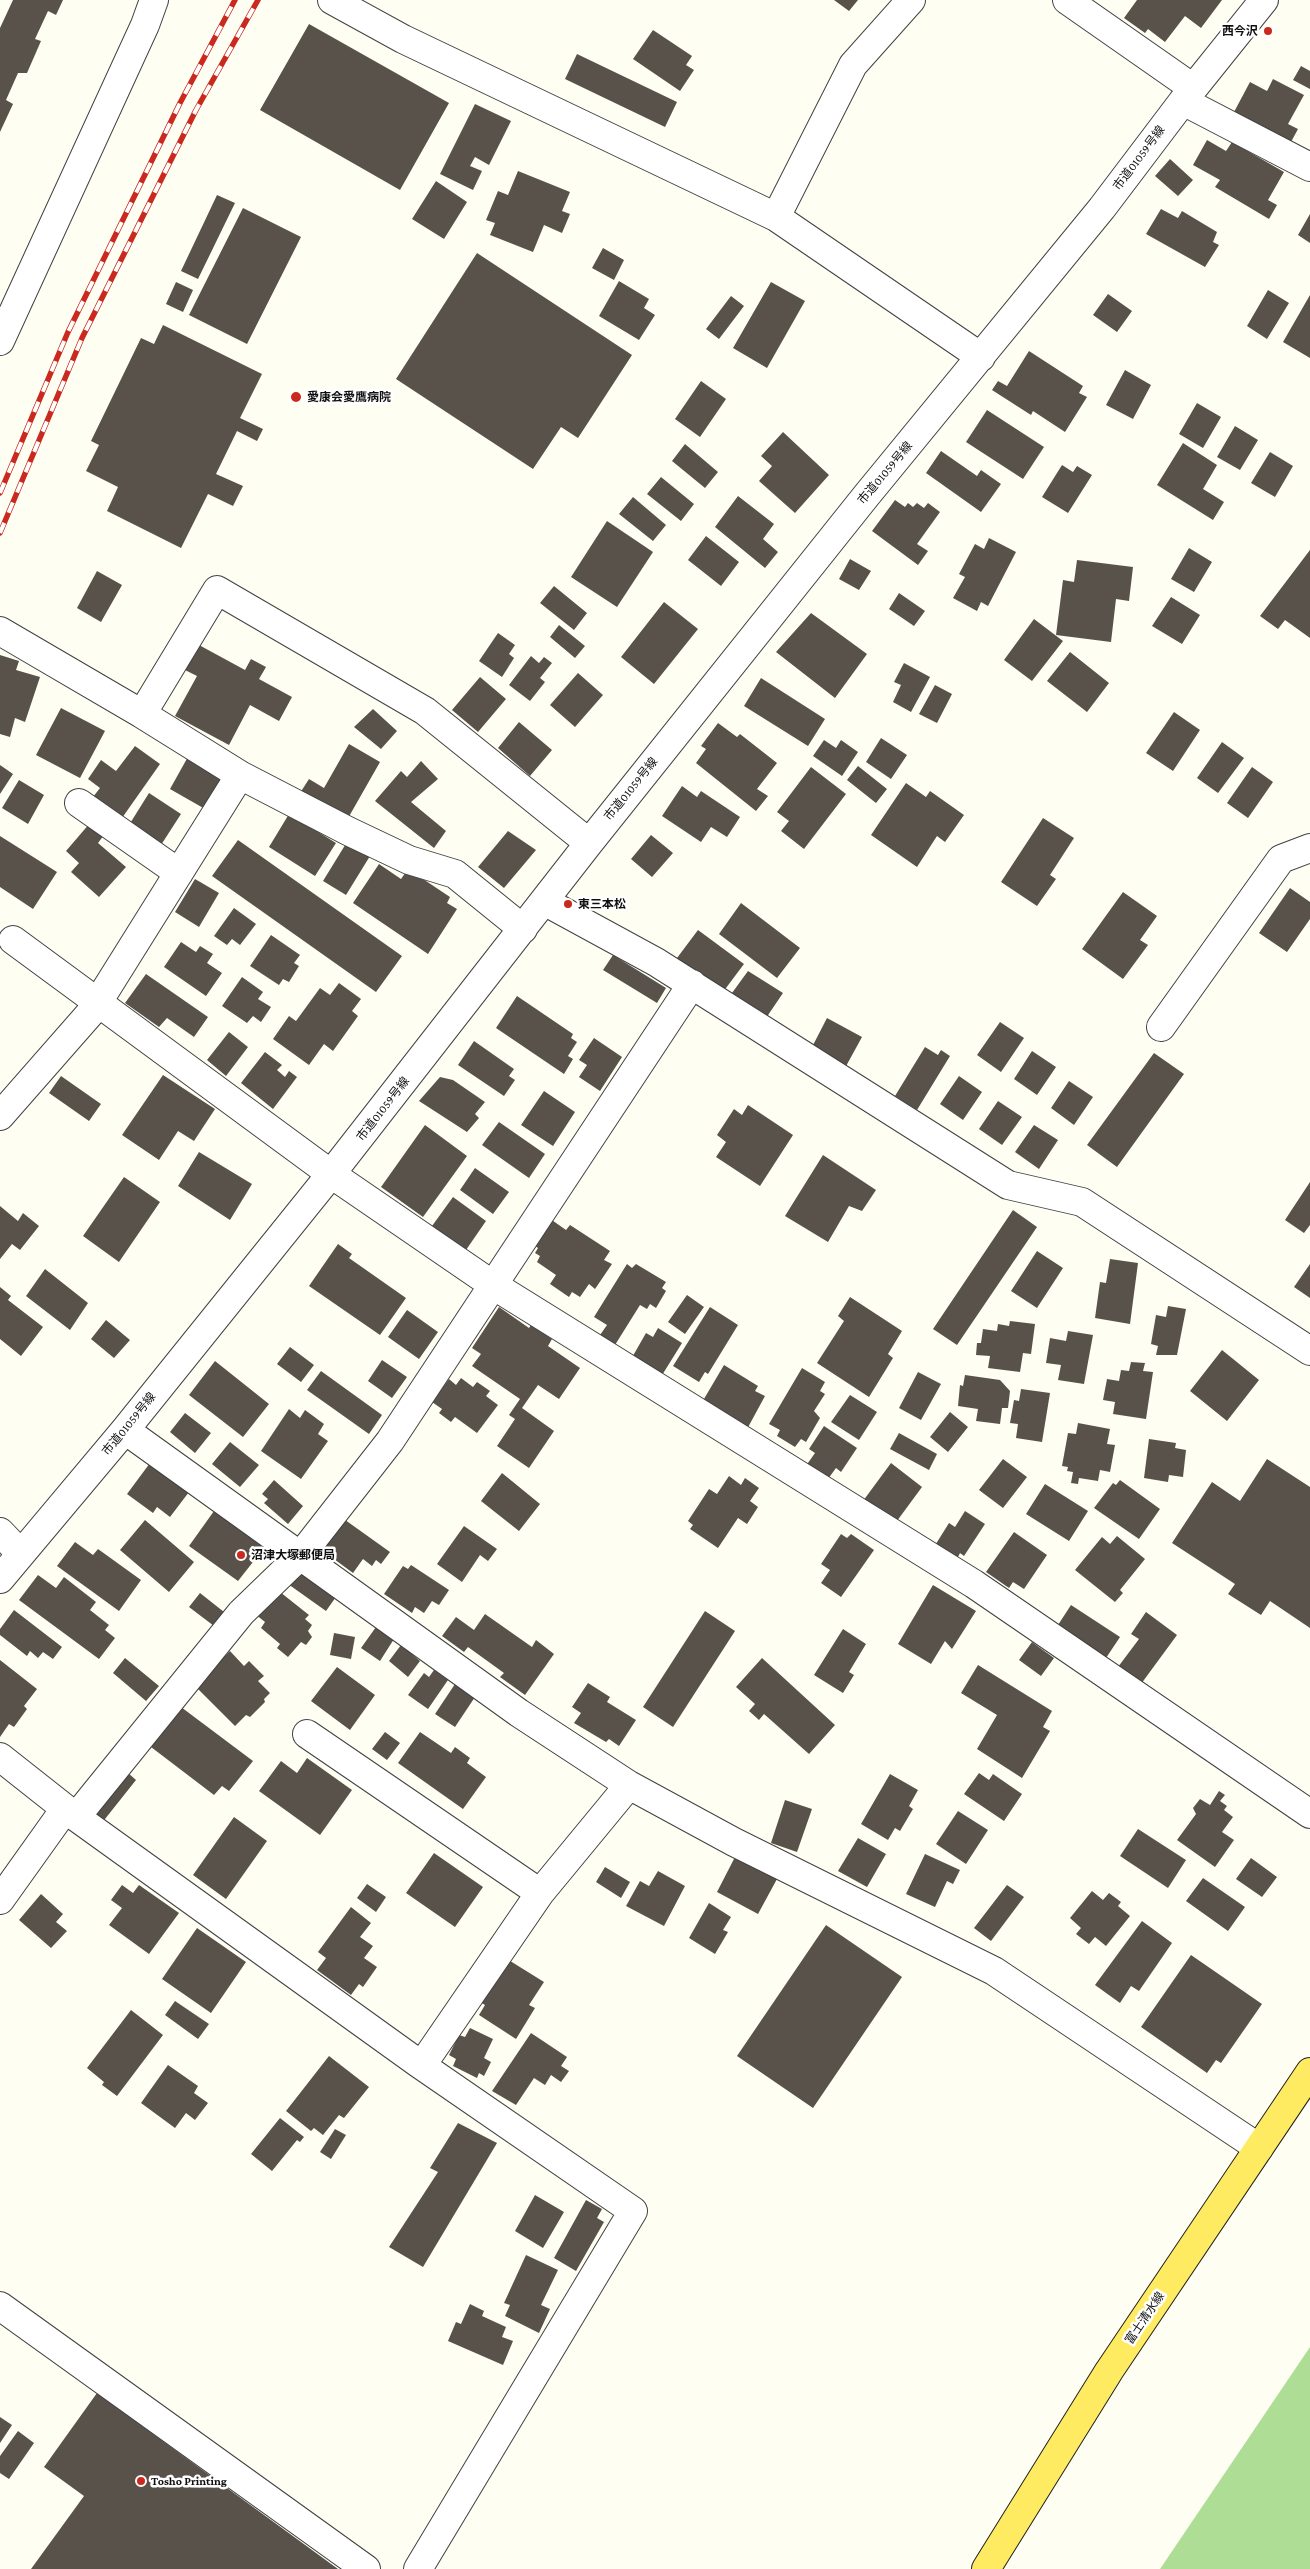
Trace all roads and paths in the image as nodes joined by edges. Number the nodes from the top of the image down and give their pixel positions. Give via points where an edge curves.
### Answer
1 (154, 0) edge
2 (332, 0) edge
3 (911, 0) edge
4 (1067, 0) edge
5 (1264, 0) edge
6 (1188, 95) junction
7 (1310, 167) edge
8 (776, 217) junction
9 (0, 341) edge
10 (981, 357) junction
11 (0, 631) edge
12 (142, 714) junction
13 (240, 775) junction
14 (79, 802) dead end
15 (588, 843) junction
16 (1310, 848) edge
17 (179, 873) junction
18 (544, 901) junction
19 (523, 929) junction
20 (14, 940) dead end
21 (692, 984) junction
22 (97, 1003) junction
23 (1161, 1027) dead end
24 (6, 1100) edge
25 (331, 1174) junction
26 (493, 1285) junction
27 (1310, 1352) edge
28 (125, 1430) junction
29 (0, 1532) edge
30 (21, 1554) junction
31 (301, 1555) junction
32 (0, 1579) edge
33 (307, 1734) dead end
34 (0, 1757) edge
35 (629, 1785) junction
36 (71, 1813) junction
37 (1310, 1814) edge
38 (540, 1893) junction
39 (0, 1900) edge
40 (422, 2065) junction
41 (1310, 2072) edge
42 (1259, 2148) junction
43 (0, 2306) edge
44 (366, 2569) edge
45 (418, 2569) edge
46 (986, 2569) edge

1 - 9 street
2 - 8 street via 403,39
3 - 8 street via 852,65
4 - 6 street
5 - 6 street, 市道01059号線
6 - 7 street
6 - 10 street, 市道01059号線 via 1102,208
8 - 10 street
10 - 15 street, 市道01059号線
11 - 12 street
12 - 13 street
12 - 15 street via 217,590 425,711
13 - 17 street
13 - 19 street via 409,860 455,874
14 - 17 street
15 - 18 street, 市道01059号線
16 - 23 street via 1281,858
17 - 22 street
18 - 19 street, 市道01059号線
18 - 21 street
19 - 25 street, 市道01059号線
20 - 22 street
21 - 26 street
21 - 27 street via 1008,1185 1082,1202
22 - 24 street
22 - 25 street
25 - 26 street
25 - 28 street, 市道01059号線
26 - 31 street via 390,1441
26 - 37 street via 974,1584
28 - 30 street, 市道01059号線
28 - 31 street
29 - 30 street
30 - 32 street, 市道01059号線
31 - 35 street via 520,1712
31 - 36 street via 240,1613
33 - 38 street
34 - 36 street
35 - 38 street
35 - 42 street via 734,1842 994,1970
36 - 39 street
36 - 40 street
38 - 40 street
40 - 45 street via 633,2211
41 - 42 main road, 富士清水線
42 - 46 main road, 富士清水線 via 1109,2371
43 - 44 street

